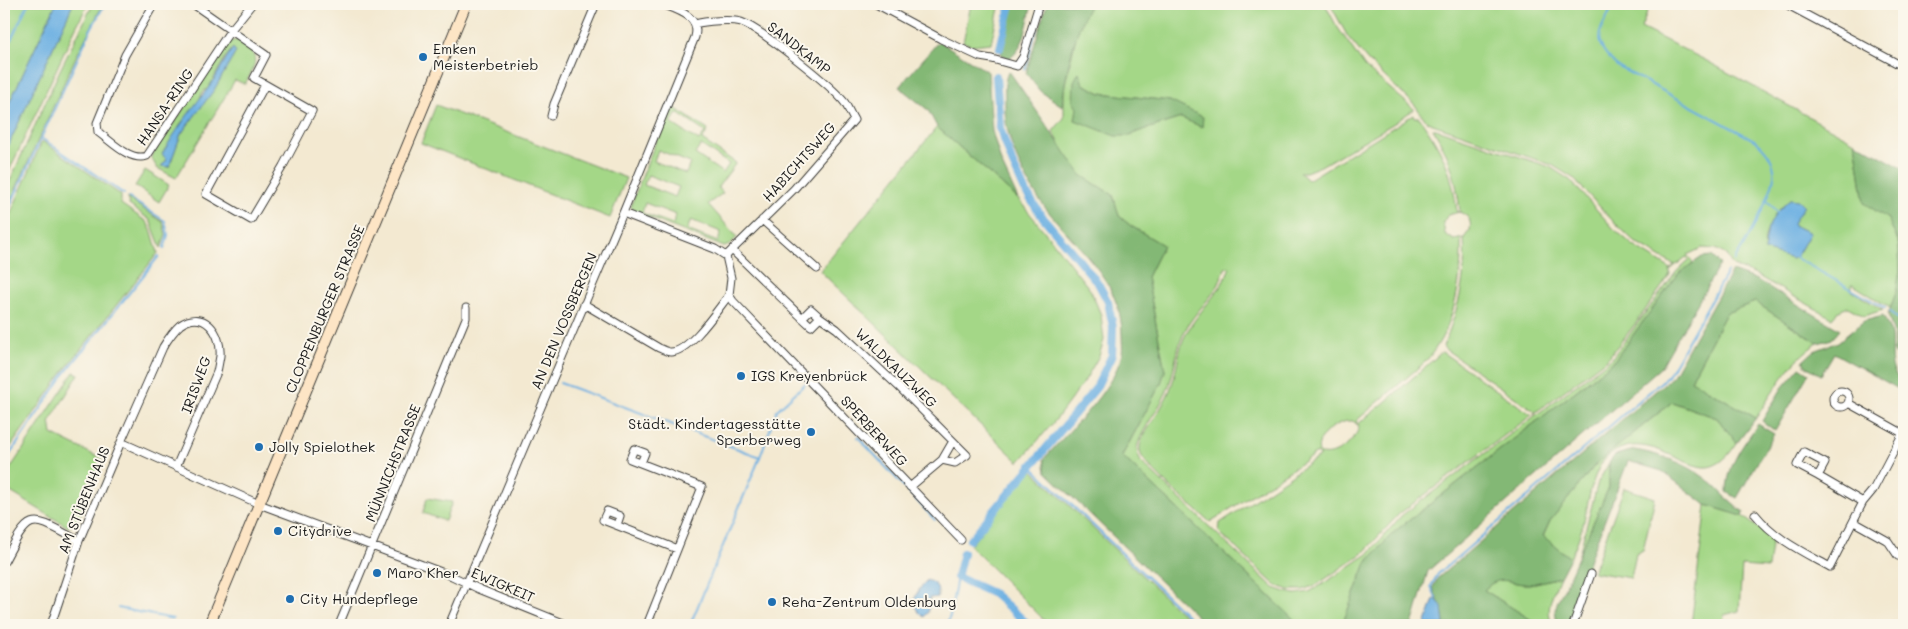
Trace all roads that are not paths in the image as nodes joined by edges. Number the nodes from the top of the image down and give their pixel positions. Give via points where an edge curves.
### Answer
1 (154, 4) edge
2 (193, 4) edge
3 (252, 4) edge
4 (466, 4) edge
5 (596, 4) edge
6 (662, 4) edge
7 (876, 4) edge
8 (1039, 4) edge
9 (1786, 4) edge
10 (695, 24) junction
11 (230, 31) junction
12 (1904, 67) edge
13 (265, 85) junction
14 (551, 116) dead end
15 (854, 120) joint
16 (623, 213) junction
17 (762, 220) junction
18 (732, 250) junction
19 (726, 256) junction
20 (817, 269) dead end
21 (729, 295) junction
22 (584, 304) junction
23 (466, 308) dead end
24 (820, 317) junction
25 (802, 318) junction
26 (1848, 403) dead end
27 (1904, 433) edge
28 (953, 440) junction
29 (121, 442) junction
30 (942, 460) junction
31 (642, 463) dead end
32 (176, 467) junction
33 (1818, 476) dead end
34 (910, 487) junction
35 (1863, 502) junction
36 (259, 504) junction
37 (1755, 514) dead end
38 (1854, 522) junction
39 (617, 525) dead end
40 (960, 540) dead end
41 (79, 541) junction
42 (373, 546) junction
43 (677, 549) junction
44 (1898, 556) dead end
45 (4, 562) edge
46 (1590, 574) dead end
47 (467, 583) junction
48 (51, 625) edge
49 (209, 625) edge
50 (339, 625) edge
51 (449, 625) edge
52 (568, 625) edge
53 (647, 625) edge
54 (1573, 625) edge

1 - 11 street, HANSA-RING via 125,56 97,123 98,132 132,156 147,156
2 - 11 street
3 - 11 street, HANSA-RING
4 - 36 main road, CLOPPENBURGER STRASSE
5 - 14 street
6 - 10 street via 688,15
7 - 8 street via 980,57 1017,66 1023,58
9 - 12 street
10 - 15 street, SANDKAMP via 736,21 748,26 827,86 844,103
10 - 16 street, AN DEN VOSSBERGEN via 695,37
11 - 13 street via 266,56 254,78
13 - 13 street via 312,111 251,220 206,194
15 - 17 street, HABICHTSWEG via 794,189
16 - 19 street
16 - 22 street, AN DEN VOSSBERGEN
17 - 18 street, HABICHTSWEG
17 - 20 street, HABICHTSWEG
18 - 19 street, HABICHTSWEG
18 - 25 street
19 - 21 street via 731,278
21 - 22 street via 692,340 682,349 670,352
21 - 34 street, SPERBERWEG
22 - 47 street, AN DEN VOSSBERGEN
23 - 42 street, MÜNNICHSTRASSE via 466,318
24 - 25 street via 811,326
24 - 25 street via 811,309
24 - 28 street, WALDKAUZWEG via 838,329
26 - 27 street
27 - 35 street
28 - 30 street
28 - 30 street, WALDKAUZWEG via 967,455 955,463
29 - 32 street, AM STÜBENHAUS
29 - 32 street, IRISWEG via 168,339 180,325 191,320 207,323 219,343 218,368
29 - 41 street, AM STÜBENHAUS
30 - 34 street
31 - 43 street via 702,487
32 - 36 street, AM STÜBENHAUS
33 - 35 street
34 - 40 street, SPERBERWEG
35 - 38 street
36 - 42 street, EWIGKEIT
36 - 49 main road, CLOPPENBURGER STRASSE
37 - 38 street via 1781,539 1830,567
38 - 44 street via 1888,541
39 - 43 street
41 - 45 street via 44,522 32,522 23,529
41 - 48 street, AM STÜBENHAUS
42 - 47 street, EWIGKEIT
42 - 50 street, MÜNNICHSTRASSE
43 - 53 street
46 - 54 street
47 - 51 street, AN DEN VOSSBERGEN
47 - 52 street, EWIGKEIT

